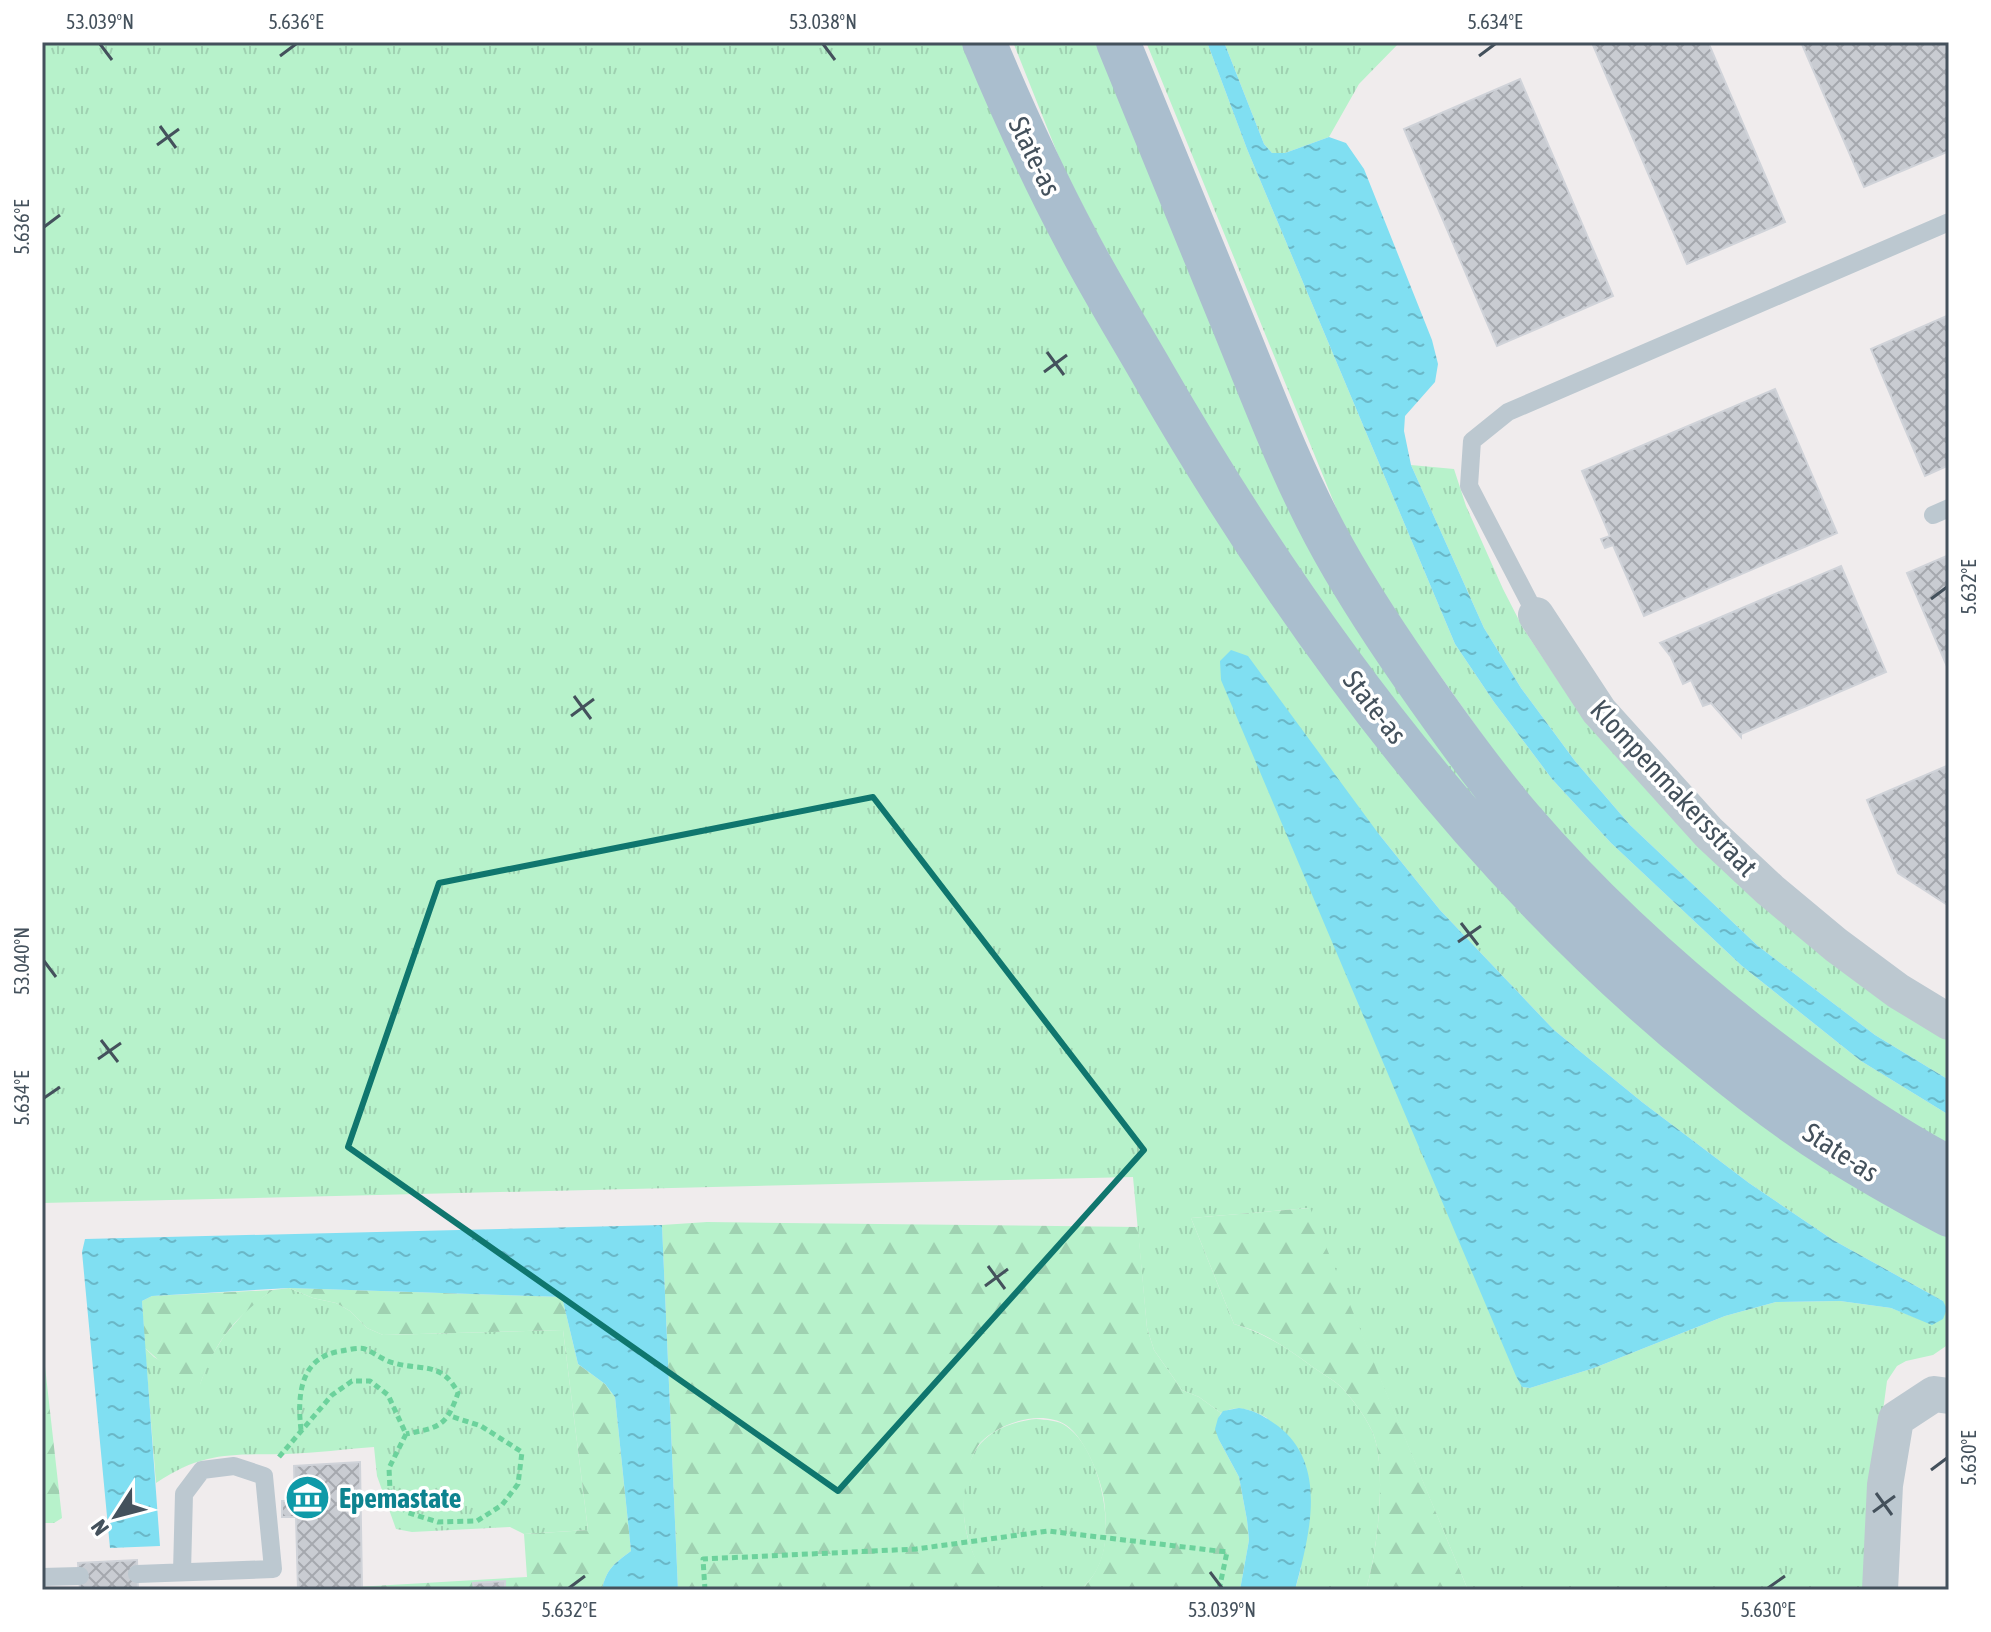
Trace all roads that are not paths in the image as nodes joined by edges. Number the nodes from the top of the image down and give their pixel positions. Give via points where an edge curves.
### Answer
1 (984, 42) edge
2 (1118, 42) edge
3 (1949, 222) edge
4 (1536, 615) joint
5 (1949, 1022) edge
6 (1949, 1168) edge
7 (1949, 1215) edge
8 (1949, 1396) edge
9 (182, 1572) junction
10 (137, 1574) dead end
11 (80, 1576) dead end
12 (42, 1577) edge
13 (1880, 1590) edge

1 - 7 main road, State-as via 1075,238 1217,482 1301,608 1436,784 1631,992 1747,1088 1820,1140
2 - 6 main road, State-as via 1314,511 1362,599 1471,757 1557,858 1660,960 1818,1086
3 - 4 lane, Klompenmakersstraat via 1508,412 1472,441 1469,486
4 - 5 street, Klompenmakersstraat via 1599,711 1709,833 1836,945
8 - 13 street via 1934,1394 1896,1419 1885,1485
9 - 9 lane via 273,1569 264,1476 234,1466 202,1470 184,1494
9 - 10 lane
11 - 12 lane

